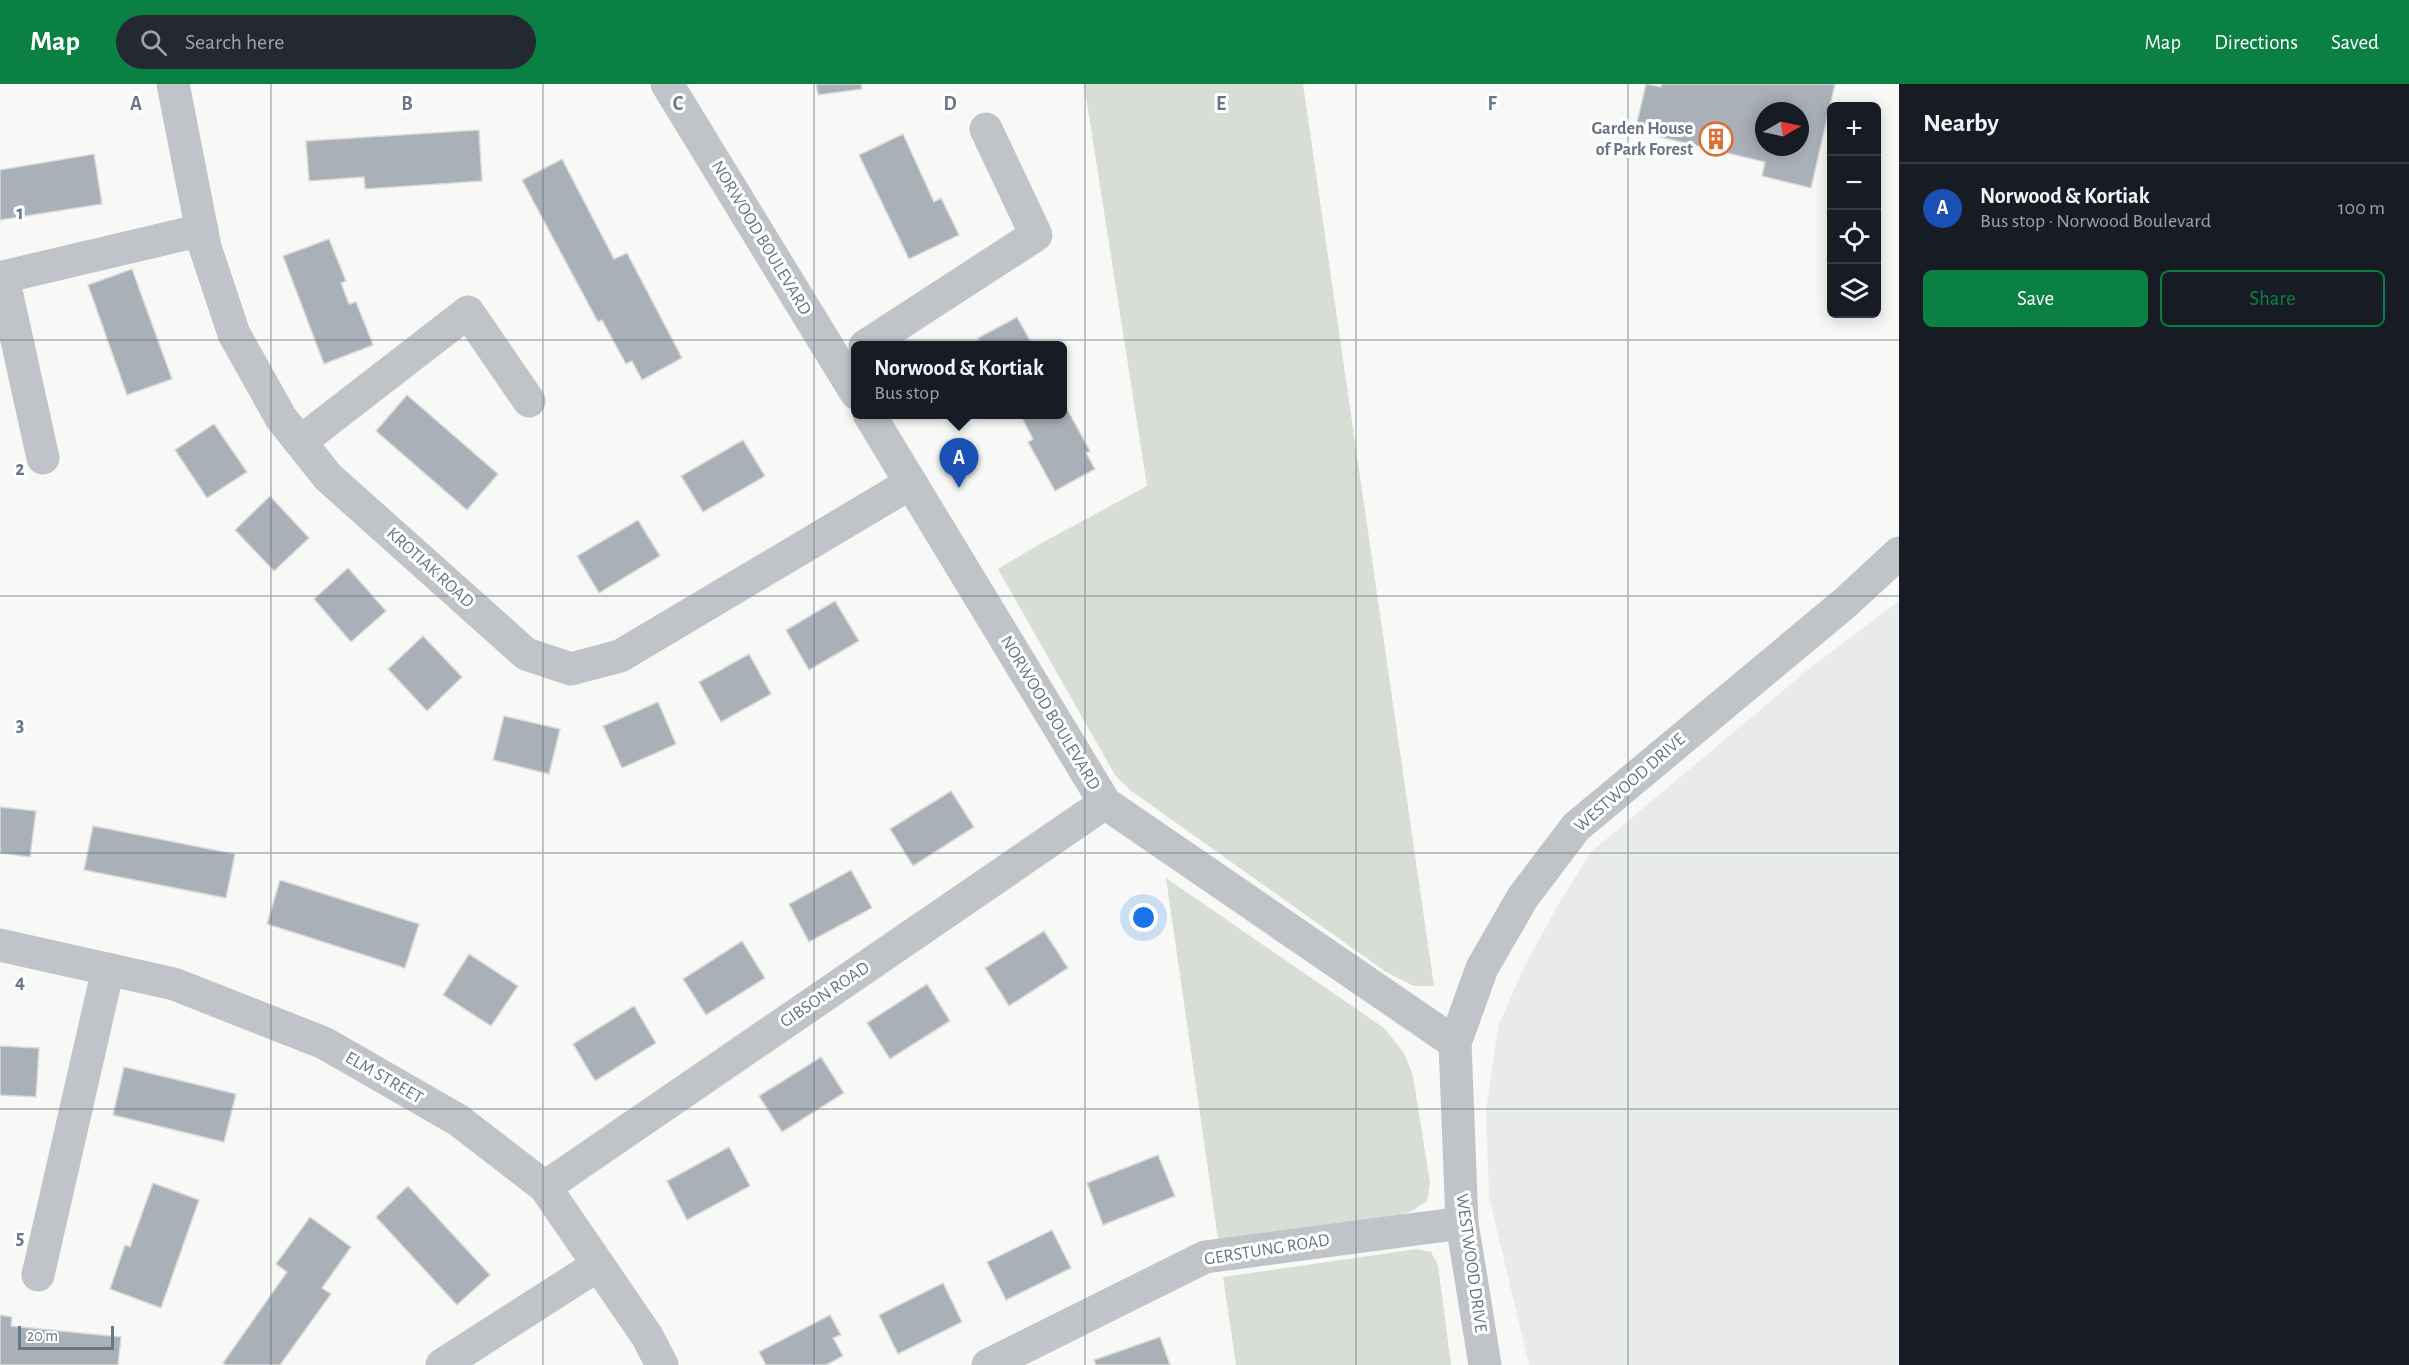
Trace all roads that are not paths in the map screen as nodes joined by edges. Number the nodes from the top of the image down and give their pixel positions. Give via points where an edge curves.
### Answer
1 (173, 84) edge
2 (667, 84) edge
3 (986, 129) dead end
4 (202, 230) junction
5 (871, 341) edge
6 (847, 357) edge
7 (851, 375) edge
8 (530, 401) dead end
9 (872, 419) edge
10 (300, 442) junction
11 (43, 458) dead end
12 (911, 483) junction
13 (1899, 552) edge
14 (1105, 803) junction
15 (0, 945) edge
16 (108, 969) junction
17 (1455, 1043) junction
18 (544, 1187) junction
19 (1462, 1223) junction
20 (598, 1265) junction
21 (38, 1275) dead end
22 (442, 1365) edge
23 (662, 1365) edge
24 (988, 1365) edge
25 (1485, 1365) edge

1 - 4 street, KROTIAK ROAD
2 - 6 street, NORWOOD BOULEVARD
3 - 5 street via 1036,235
4 - 10 street, KROTIAK ROAD via 234,334 281,418
4 - 11 street via 3,277
6 - 7 street, NORWOOD BOULEVARD
8 - 10 street via 468,312
9 - 12 street, NORWOOD BOULEVARD
10 - 12 street, KROTIAK ROAD via 328,477 526,654 571,669 620,656
12 - 14 street, NORWOOD BOULEVARD
13 - 17 street, WESTWOOD DRIVE via 1845,603 1576,827 1523,897 1482,968
14 - 17 street, NORWOOD BOULEVARD
14 - 18 street, GIBSON ROAD
15 - 16 street, ELM STREET
16 - 18 street, ELM STREET via 174,984 324,1043 458,1120
16 - 21 street
17 - 19 street, WESTWOOD DRIVE
18 - 20 street, ELM STREET
19 - 24 street, GERSTUNG ROAD via 1205,1257
19 - 25 street, WESTWOOD DRIVE
20 - 22 street
20 - 23 street, ELM STREET

